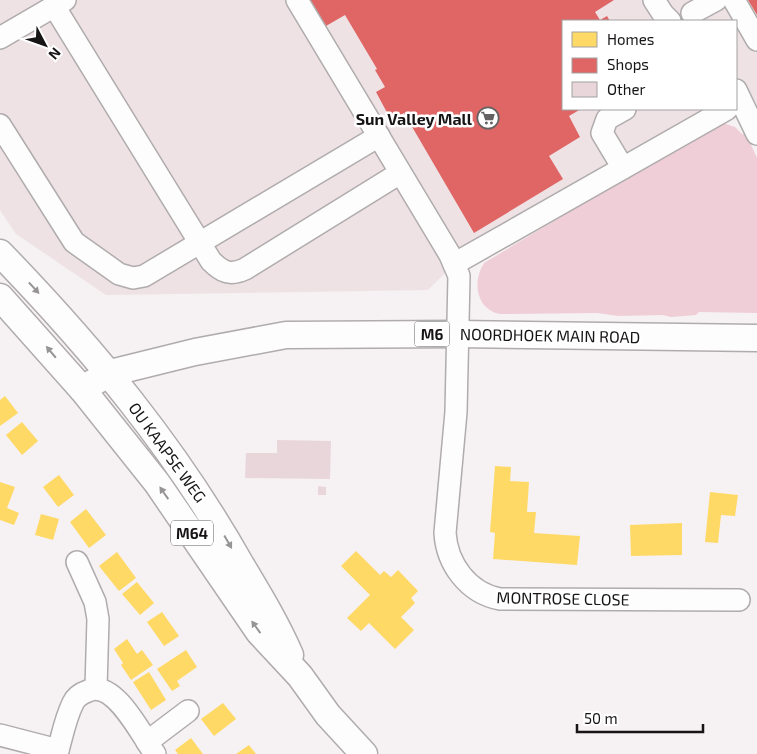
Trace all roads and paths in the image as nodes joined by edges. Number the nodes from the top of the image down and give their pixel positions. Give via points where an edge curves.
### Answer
1 (297, 0) edge
2 (654, 0) edge
3 (716, 0) edge
4 (734, 0) edge
5 (60, 3) edge
6 (692, 15) edge
7 (669, 20) edge
8 (0, 38) edge
9 (757, 40) edge
10 (737, 104) edge
11 (623, 110) edge
12 (703, 115) edge
13 (0, 125) edge
14 (756, 131) edge
15 (379, 136) junction
16 (623, 168) junction
17 (400, 173) junction
18 (200, 242) junction
19 (0, 253) edge
20 (454, 264) junction
21 (0, 297) edge
22 (458, 334) junction
23 (757, 338) edge
24 (110, 373) junction
25 (82, 390) junction
26 (77, 562) dead end
27 (739, 600) dead end
28 (300, 676) junction
29 (96, 688) junction
30 (188, 711) dead end
31 (0, 736) edge
32 (151, 748) edge
33 (58, 752) edge
34 (364, 754) edge

1 - 15 street
2 - 7 street
3 - 6 street
4 - 9 street
5 - 8 street
5 - 18 street
10 - 14 street
11 - 16 street via 607,119 602,133
12 - 16 street
13 - 18 street via 74,242 119,274 133,278 144,276
15 - 17 street
15 - 18 street
16 - 20 street
17 - 18 street via 236,273 228,274 218,268
17 - 20 street
19 -> 24 main road, OU KAAPSE WEG
20 - 22 street, MONTROSE CLOSE via 458,276
25 -> 21 main road, OU KAAPSE WEG
22 - 23 main road, NOORDHOEK MAIN ROAD / M6
22 - 24 main road, NOORDHOEK MAIN ROAD / M6 via 286,335 195,352
22 - 27 street, MONTROSE CLOSE via 456,412 445,533 446,550 462,577 489,597 500,599
24 - 25 main road, NOORDHOEK MAIN ROAD / M6
24 -> 28 main road, OU KAAPSE WEG / M64 via 180,466 217,522 275,620
28 -> 25 main road, OU KAAPSE WEG / M64 via 259,632 157,482
26 - 29 street via 96,602
28 - 34 main road, OU KAAPSE WEG / M64
29 - 32 street via 110,692
29 - 33 street via 74,701
30 - 32 street
31 - 33 street

